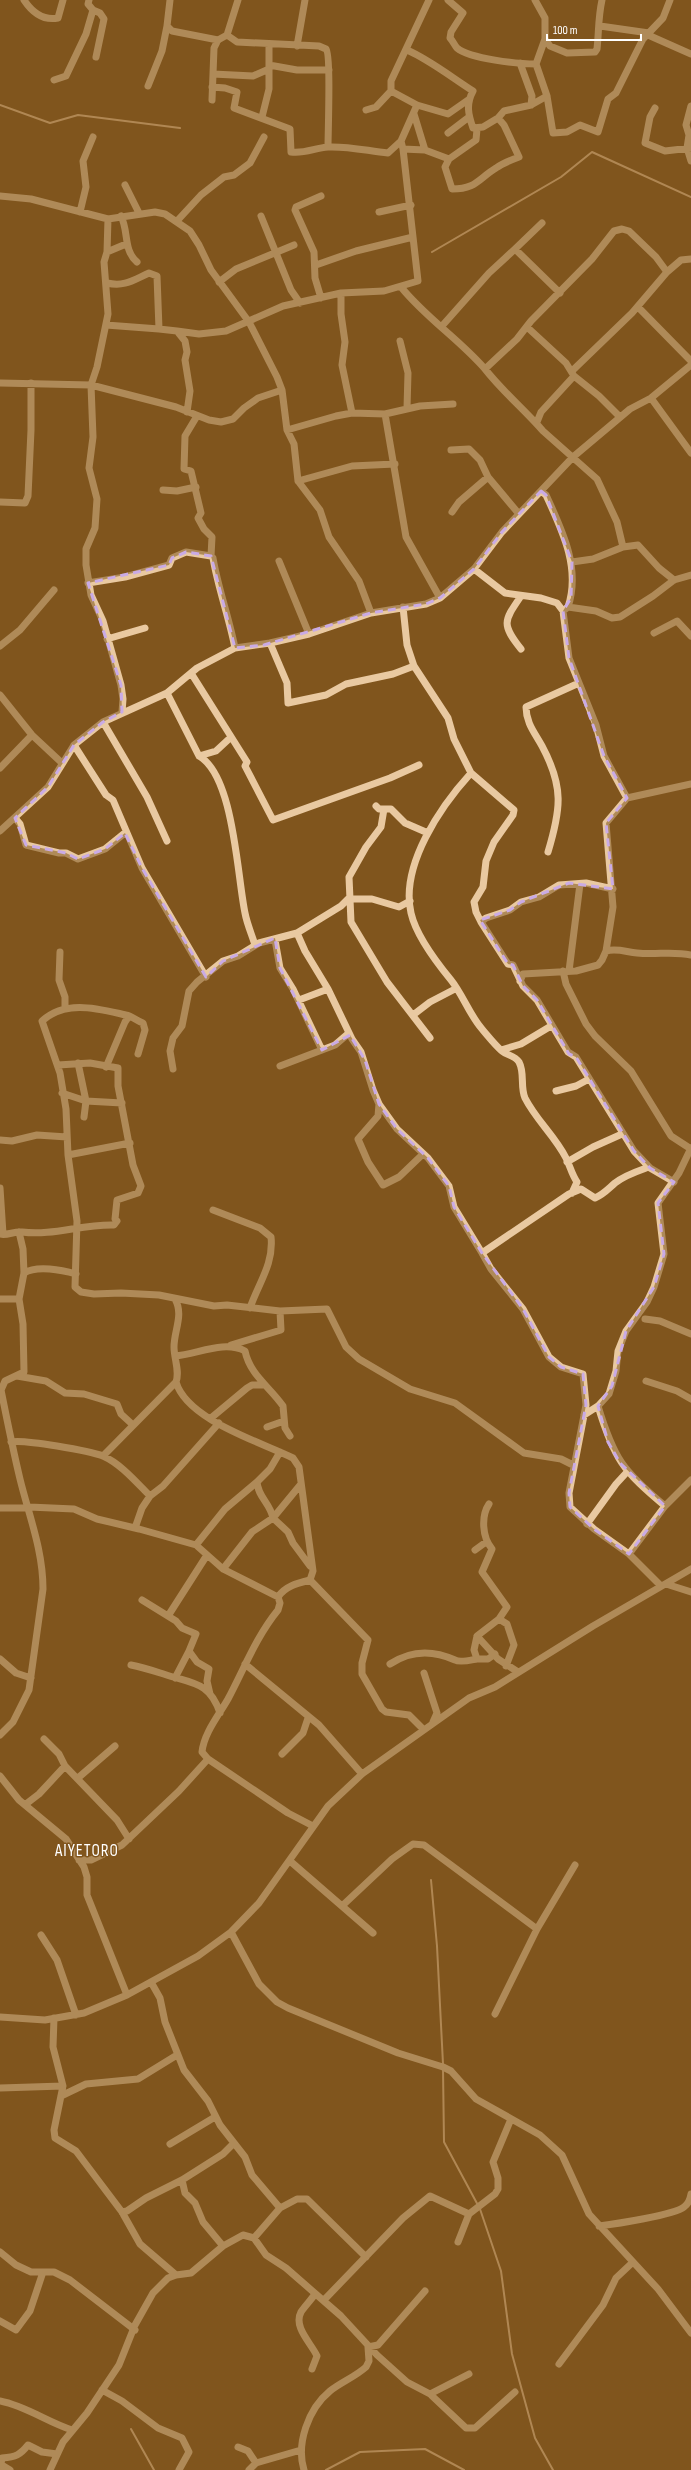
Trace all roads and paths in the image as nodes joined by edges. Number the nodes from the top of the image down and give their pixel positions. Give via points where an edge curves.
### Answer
1 (24, 0) edge
2 (63, 0) edge
3 (90, 0) edge
4 (170, 0) edge
5 (238, 0) edge
6 (305, 0) edge
7 (429, 0) edge
8 (448, 0) edge
9 (535, 0) edge
10 (602, 0) edge
11 (670, 0) edge
12 (93, 10) junction
13 (167, 26) junction
14 (600, 26) junction
15 (648, 34) junction
16 (227, 35) junction
17 (545, 39) junction
18 (218, 40) junction
19 (269, 45) junction
20 (297, 46) junction
21 (407, 50) junction
22 (691, 54) edge
23 (96, 57) dead end
24 (520, 63) junction
25 (536, 64) junction
26 (269, 67) junction
27 (329, 70) junction
28 (213, 74) junction
29 (54, 80) dead end
30 (148, 86) dead end
31 (212, 87) junction
32 (392, 91) junction
33 (547, 96) junction
34 (212, 100) dead end
35 (468, 100) junction
36 (417, 105) junction
37 (531, 105) junction
38 (691, 106) edge
39 (655, 108) dead end
40 (366, 110) dead end
41 (414, 114) junction
42 (262, 117) junction
43 (469, 117) junction
44 (498, 118) junction
45 (477, 129) junction
46 (448, 134) dead end
47 (93, 137) dead end
48 (264, 137) dead end
49 (401, 141) junction
50 (328, 147) junction
51 (689, 148) edge
52 (403, 149) junction
53 (425, 150) junction
54 (448, 159) junction
55 (691, 162) edge
56 (125, 185) dead end
57 (0, 196) edge
58 (321, 196) dead end
59 (410, 204) junction
60 (80, 212) junction
61 (379, 212) dead end
62 (139, 213) junction
63 (121, 216) junction
64 (261, 216) dead end
65 (108, 219) junction
66 (177, 221) junction
67 (542, 223) dead end
68 (413, 237) junction
69 (126, 244) junction
70 (294, 246) dead end
71 (515, 249) junction
72 (107, 252) junction
73 (274, 254) junction
74 (691, 259) edge
75 (137, 262) dead end
76 (316, 265) junction
77 (668, 272) junction
78 (219, 282) junction
79 (106, 283) junction
80 (401, 287) junction
81 (341, 293) junction
82 (560, 293) junction
83 (321, 298) junction
84 (300, 303) junction
85 (638, 307) junction
86 (250, 322) junction
87 (106, 325) junction
88 (442, 326) junction
89 (527, 327) junction
90 (159, 329) junction
91 (177, 331) junction
92 (400, 341) dead end
93 (691, 361) edge
94 (691, 365) edge
95 (485, 369) junction
96 (573, 374) junction
97 (31, 383) junction
98 (0, 384) edge
99 (91, 384) junction
100 (282, 390) junction
101 (651, 398) junction
102 (453, 404) dead end
103 (407, 408) junction
104 (187, 412) junction
105 (352, 413) junction
106 (385, 414) junction
107 (197, 416) junction
108 (620, 418) junction
109 (537, 422) junction
110 (288, 430) junction
111 (451, 450) dead end
112 (691, 453) edge
113 (573, 457) junction
114 (395, 464) junction
115 (488, 478) junction
116 (298, 481) junction
117 (196, 487) junction
118 (163, 490) dead end
119 (541, 491) junction
120 (0, 502) edge
121 (452, 512) dead end
122 (519, 514) junction
123 (623, 546) junction
124 (211, 556) junction
125 (279, 561) dead end
126 (572, 562) junction
127 (474, 569) junction
128 (691, 575) edge
129 (674, 580) junction
130 (88, 583) junction
131 (54, 590) dead end
132 (521, 596) junction
133 (440, 598) junction
134 (403, 607) junction
135 (565, 609) junction
136 (371, 613) junction
137 (145, 628) dead end
138 (654, 633) dead end
139 (309, 634) junction
140 (691, 636) edge
141 (107, 639) junction
142 (270, 643) junction
143 (0, 646) edge
144 (235, 648) junction
145 (521, 649) dead end
146 (414, 666) junction
147 (191, 673) junction
148 (579, 683) junction
149 (167, 693) junction
150 (0, 695) edge
151 (122, 712) junction
152 (103, 722) junction
153 (32, 735) junction
154 (230, 738) junction
155 (74, 745) junction
156 (199, 756) junction
157 (62, 763) junction
158 (419, 765) dead end
159 (0, 768) edge
160 (471, 773) junction
161 (691, 784) edge
162 (627, 798) junction
163 (376, 806) dead end
164 (384, 809) junction
165 (16, 818) junction
166 (0, 831) edge
167 (126, 832) junction
168 (428, 833) junction
169 (167, 840) dead end
170 (548, 852) dead end
171 (580, 884) junction
172 (613, 890) junction
173 (348, 899) junction
174 (410, 901) junction
175 (481, 922) junction
176 (297, 933) junction
177 (275, 940) junction
178 (255, 945) junction
179 (60, 952) dead end
180 (606, 952) junction
181 (691, 955) edge
182 (513, 965) junction
183 (566, 971) junction
184 (531, 973) junction
185 (206, 976) junction
186 (520, 981) junction
187 (328, 989) junction
188 (455, 989) junction
189 (299, 1000) junction
190 (65, 1009) junction
191 (413, 1015) junction
192 (130, 1016) junction
193 (551, 1026) junction
194 (349, 1033) junction
195 (430, 1038) dead end
196 (322, 1050) junction
197 (501, 1050) junction
198 (138, 1054) dead end
199 (78, 1063) junction
200 (58, 1065) junction
201 (280, 1066) dead end
202 (106, 1067) junction
203 (173, 1069) dead end
204 (589, 1079) junction
205 (556, 1091) dead end
206 (62, 1093) junction
207 (86, 1101) junction
208 (122, 1103) junction
209 (380, 1104) junction
210 (84, 1117) dead end
211 (622, 1134) junction
212 (67, 1137) junction
213 (0, 1140) edge
214 (130, 1143) junction
215 (691, 1149) edge
216 (423, 1154) junction
217 (68, 1155) junction
218 (567, 1162) junction
219 (649, 1167) junction
220 (674, 1182) junction
221 (0, 1191) edge
222 (572, 1193) junction
223 (213, 1210) dead end
224 (77, 1230) junction
225 (19, 1232) junction
226 (2, 1234) edge
227 (482, 1253) junction
228 (24, 1273) junction
229 (76, 1274) junction
230 (0, 1299) edge
231 (19, 1299) junction
232 (175, 1299) junction
233 (250, 1308) junction
234 (280, 1311) junction
235 (645, 1319) dead end
236 (691, 1334) edge
237 (227, 1346) junction
238 (175, 1356) junction
239 (17, 1376) junction
240 (646, 1381) dead end
241 (176, 1382) junction
242 (1, 1384) edge
243 (263, 1385) junction
244 (691, 1399) edge
245 (598, 1406) junction
246 (584, 1415) junction
247 (211, 1418) junction
248 (284, 1421) junction
249 (219, 1423) junction
250 (133, 1425) junction
251 (267, 1427) dead end
252 (290, 1436) dead end
253 (11, 1442) junction
254 (280, 1452) junction
255 (102, 1456) junction
256 (573, 1465) junction
257 (627, 1472) junction
258 (691, 1480) edge
259 (256, 1482) junction
260 (301, 1484) junction
261 (150, 1496) junction
262 (489, 1504) dead end
263 (665, 1506) junction
264 (0, 1508) edge
265 (29, 1508) junction
266 (273, 1518) junction
267 (587, 1524) junction
268 (135, 1528) junction
269 (486, 1542) junction
270 (196, 1545) junction
271 (475, 1550) dead end
272 (629, 1554) junction
273 (207, 1555) junction
274 (223, 1569) junction
275 (691, 1569) edge
276 (313, 1571) junction
277 (310, 1580) junction
278 (663, 1585) junction
279 (691, 1592) edge
280 (278, 1597) junction
281 (142, 1600) dead end
282 (168, 1616) junction
283 (499, 1619) junction
284 (478, 1636) junction
285 (189, 1652) junction
286 (495, 1654) junction
287 (0, 1659) edge
288 (477, 1659) junction
289 (245, 1664) junction
290 (390, 1664) dead end
291 (131, 1665) dead end
292 (506, 1666) junction
293 (518, 1672) junction
294 (424, 1673) dead end
295 (31, 1678) junction
296 (175, 1678) junction
297 (210, 1694) junction
298 (220, 1713) junction
299 (308, 1718) junction
300 (432, 1723) junction
301 (423, 1729) junction
302 (0, 1735) edge
303 (44, 1739) dead end
304 (115, 1746) dead end
305 (282, 1754) dead end
306 (208, 1759) junction
307 (65, 1766) junction
308 (362, 1774) junction
309 (0, 1776) edge
310 (78, 1778) junction
311 (26, 1804) junction
312 (313, 1826) junction
313 (129, 1839) junction
314 (79, 1860) junction
315 (290, 1861) junction
316 (575, 1865) dead end
317 (342, 1906) junction
318 (537, 1929) junction
319 (231, 1932) junction
320 (373, 1934) dead end
321 (41, 1935) dead end
322 (151, 1982) junction
323 (127, 1995) junction
324 (495, 2014) dead end
325 (76, 2015) junction
326 (0, 2017) edge
327 (54, 2018) junction
328 (177, 2055) junction
329 (63, 2086) junction
330 (0, 2088) edge
331 (61, 2096) junction
332 (215, 2117) junction
333 (512, 2119) junction
334 (234, 2143) junction
335 (170, 2144) dead end
336 (182, 2180) junction
337 (691, 2194) edge
338 (280, 2208) junction
339 (122, 2212) junction
340 (469, 2214) junction
341 (600, 2226) junction
342 (254, 2238) junction
343 (458, 2242) dead end
344 (223, 2246) junction
345 (0, 2252) edge
346 (366, 2257) junction
347 (633, 2262) junction
348 (43, 2272) junction
349 (176, 2275) junction
350 (425, 2291) dead end
351 (315, 2294) junction
352 (324, 2300) junction
353 (0, 2321) edge
354 (135, 2330) junction
355 (691, 2333) edge
356 (368, 2347) junction
357 (559, 2364) dead end
358 (312, 2369) dead end
359 (469, 2374) dead end
360 (102, 2390) junction
361 (515, 2392) dead end
362 (430, 2394) junction
363 (0, 2401) edge
364 (72, 2430) junction
365 (238, 2447) dead end
366 (301, 2450) junction
367 (57, 2454) junction
368 (301, 2460) junction
369 (256, 2463) junction
370 (0, 2466) edge
371 (10, 2470) edge
372 (50, 2470) edge
373 (178, 2470) edge
374 (249, 2470) edge
375 (299, 2470) edge
376 (304, 2470) edge

1 - 2 street via 31,11 50,20 58,18
3 - 12 street via 88,4
4 - 13 street
5 - 16 street
6 - 20 street
7 - 21 street
8 - 24 street via 463,13 450,38 458,48 488,61
9 - 17 street via 545,18
10 - 14 street via 598,24
11 - 15 street via 663,18
12 - 23 street via 100,13 104,19
12 - 29 street via 86,34 66,76
13 - 18 street via 179,33
13 - 30 street via 162,51
14 - 15 street
14 - 17 street via 595,52 567,54 550,46
15 - 22 street
15 - 33 street via 616,92 608,99 598,132 580,125 567,132 553,133
16 - 18 street
16 - 19 street via 237,42
17 - 25 street
18 - 28 street via 214,48
19 - 20 street
19 - 26 street
20 - 27 street via 319,46 326,49 329,52
21 - 32 street via 391,81
21 - 35 street via 422,56 473,91
24 - 25 street
24 - 37 street via 532,96
25 - 33 street
26 - 27 street
26 - 28 street via 253,76
26 - 42 street via 269,89
27 - 50 street
28 - 31 street
31 - 34 street
31 - 42 street via 237,92 234,108
32 - 36 street
32 - 40 street via 376,107
33 - 37 street
35 - 36 street via 448,114
35 - 43 street
36 - 41 street
37 - 44 street via 504,111
38 - 51 street via 686,125
39 - 51 street via 650,117 645,143 665,151
41 - 49 street
41 - 53 street
42 - 50 street via 261,120 290,128 291,152 298,154
43 - 45 street via 473,128
43 - 46 street
44 - 45 street
44 - 54 street via 519,157 497,167 475,185 464,189 452,189 445,172
45 - 54 street via 476,140
47 - 60 street via 83,160 86,187
48 - 66 street via 250,163 234,174 224,177 201,195
49 - 50 street via 388,153
49 - 52 street
51 - 55 street
52 - 53 street
52 - 59 street
53 - 54 street
56 - 62 street
57 - 60 street via 31,199
58 - 76 street via 296,207 295,210 314,252
59 - 61 street
59 - 68 street
60 - 65 street
62 - 63 street
62 - 66 street via 155,212
63 - 65 street
63 - 69 street via 126,227
64 - 73 street
65 - 72 street
66 - 78 street via 190,231
67 - 71 street
68 - 76 street via 356,251
68 - 80 street via 419,278 418,281
69 - 72 street
69 - 75 street via 127,250
70 - 73 street
71 - 82 street
71 - 88 street
72 - 79 street via 104,262
73 - 78 street via 236,269
73 - 84 street via 290,290
74 - 77 street via 681,260
76 - 83 street via 315,278
77 - 82 street via 629,231 622,229 614,232
77 - 85 street
78 - 86 street
79 - 87 street
79 - 90 street via 133,283 149,273 155,274 158,287
80 - 81 street via 384,291
80 - 88 street via 426,315
81 - 83 street
81 - 105 street via 345,342 342,365
82 - 89 street
83 - 84 street
84 - 86 street via 283,306
85 - 93 street
85 - 96 street
86 - 91 street via 226,331 199,334
86 - 100 street
87 - 90 street
87 - 99 street
88 - 95 street
89 - 95 street
89 - 96 street
90 - 91 street
91 - 104 street via 185,341 187,352 185,360 190,391
92 - 103 street via 408,373
94 - 101 street
95 - 109 street
96 - 108 street
96 - 109 street via 541,412
97 - 98 street
97 - 99 street
97 - 120 street via 28,496 25,503
99 - 104 street
99 - 130 street via 93,437 89,468 97,499 95,528 86,549
100 - 107 street via 258,398 233,419 221,422
100 - 110 street
101 - 108 street via 630,409
101 - 112 street
102 - 103 street
103 - 106 street
104 - 107 street
105 - 106 street
105 - 110 street
106 - 114 street
107 - 117 street via 185,436 184,470 191,471
108 - 113 street
109 - 113 street via 543,431
110 - 116 street via 294,444
111 - 115 street via 469,449 480,460
113 - 119 street
113 - 123 street via 597,479 617,522
114 - 116 street via 352,466
114 - 133 street via 406,537
115 - 121 street via 459,502
115 - 122 street
116 - 136 street via 320,510 329,537 359,581
117 - 118 street via 176,491
117 - 124 street via 201,513 198,518 212,537
119 - 122 street
119 - 126 street via 546,495 563,533
122 - 127 street
123 - 126 street via 593,559
123 - 129 street via 638,545
124 - 130 street via 186,552 172,558 169,565
124 - 144 street
125 - 139 street
126 - 135 street via 571,598
127 - 132 street via 505,593
127 - 133 street
128 - 129 street
129 - 135 street via 620,617 612,618 596,611
130 - 141 street
131 - 143 street via 20,630
132 - 135 street via 541,598
132 - 145 street via 507,616 506,624 507,632
133 - 134 street via 426,604
134 - 136 street
134 - 146 street via 407,645
135 - 148 street via 569,658
136 - 139 street
137 - 141 street
138 - 140 street via 677,621
139 - 142 street
141 - 151 street via 121,685
142 - 144 street
142 - 146 street via 287,683 288,703 326,695 346,684 393,674
144 - 147 street
146 - 160 street via 448,718 454,740
147 - 149 street
147 - 154 street via 224,723
148 - 162 street via 596,725 604,756
148 - 170 street via 526,707 527,720 552,764 556,782 558,816
149 - 151 street
149 - 156 street
150 - 153 street
151 - 152 street
152 - 155 street
152 - 169 street via 147,797
153 - 157 street
153 - 159 street
154 - 156 street via 216,751
154 - 158 street via 246,762 248,774 273,820
155 - 157 street
155 - 167 street via 106,795 113,800
156 - 178 street via 206,760 230,808 245,915
157 - 165 street via 48,787
160 - 168 street
160 - 175 street via 514,810 494,842 486,861 483,887 474,902
161 - 162 street
162 - 172 street via 606,823
163 - 164 street
164 - 168 street via 391,809 404,823
164 - 173 street via 381,827 349,877
165 - 166 street
165 - 167 street via 26,845 66,853 78,859 105,849
167 - 185 street via 142,868
168 - 174 street via 413,867
171 - 172 street via 586,883
171 - 175 street via 559,885 539,897 522,902
171 - 183 street
172 - 180 street
173 - 174 street via 372,899 399,907
173 - 176 street
173 - 191 street via 351,922 387,982
174 - 188 street via 411,914 417,929
175 - 182 street via 508,964
176 - 177 street
176 - 187 street
177 - 178 street
177 - 189 street via 280,968
178 - 185 street via 238,956 223,961
179 - 190 street via 59,980 65,996
180 - 181 street via 614,949 638,953 677,952
180 - 183 street via 598,965
182 - 184 street
182 - 186 street
183 - 184 street
183 - 215 street via 566,984 586,1024 631,1071 671,1136
184 - 186 street via 523,974
185 - 203 street via 189,992 182,1026 173,1038 170,1051
186 - 193 street via 537,1000
187 - 189 street
187 - 194 street
188 - 191 street via 430,1002
188 - 197 street via 481,1027
189 - 196 street
190 - 192 street via 88,1006
190 - 200 street via 42,1021
191 - 195 street
192 - 198 street via 143,1023 145,1030
192 - 202 street
193 - 197 street via 521,1044
193 - 204 street via 568,1052 576,1057
194 - 196 street via 335,1045
194 - 209 street via 365,1060 373,1090
196 - 201 street
197 - 218 street via 519,1062 524,1096
199 - 200 street
199 - 202 street
199 - 207 street
200 - 206 street
202 - 208 street via 118,1068 118,1086
204 - 205 street via 576,1086
204 - 211 street
206 - 207 street
206 - 212 street
207 - 208 street
207 - 210 street
208 - 214 street
209 - 216 street via 397,1129
209 - 216 street via 378,1116 358,1139 368,1162 383,1185 399,1177
211 - 218 street
211 - 219 street
212 - 213 street via 37,1135 12,1141
212 - 217 street
214 - 217 street
214 - 224 street via 133,1165 141,1186 138,1193 117,1200 117,1221 114,1225
215 - 220 street
216 - 227 street via 449,1186 454,1206
217 - 224 street
218 - 222 street via 577,1182
219 - 220 street
219 - 222 street via 627,1176 595,1198 581,1189
220 - 245 street via 658,1203 664,1254 654,1287 647,1302 626,1331 618,1351 612,1386
221 - 226 street
222 - 227 street via 544,1209
223 - 233 street via 260,1228 271,1237 270,1258 265,1276
224 - 225 street via 71,1228 42,1235
224 - 229 street
225 - 226 street
225 - 228 street
227 - 246 street via 491,1270 523,1309 549,1357 561,1367 583,1374 586,1405
228 - 229 street via 36,1270 63,1270
228 - 231 street
229 - 232 street via 76,1287 81,1292 159,1295
230 - 231 street
231 - 239 street via 23,1324 24,1372
232 - 233 street via 214,1306
232 - 238 street via 180,1307 180,1315 176,1327
233 - 234 street
234 - 237 street via 281,1330
234 - 256 street via 322,1307 329,1310 340,1337 352,1354 359,1359 410,1389 455,1403 524,1453 561,1459
235 - 236 street via 660,1321
237 - 238 street
237 - 243 street via 246,1351 247,1362
238 - 241 street via 178,1376
239 - 242 street
239 - 250 street via 46,1381 64,1393 84,1394 108,1400 117,1404 121,1414
240 - 244 street via 678,1391
241 - 247 street via 178,1389 188,1401
241 - 250 street
242 - 253 street
243 - 247 street via 252,1385 247,1388
243 - 248 street via 283,1406
245 - 246 street
245 - 257 street via 608,1442
246 - 256 street
247 - 249 street
248 - 251 street
248 - 252 street via 286,1433
249 - 254 street via 233,1432
249 - 261 street via 163,1486
250 - 255 street
253 - 255 street via 35,1442
253 - 265 street
254 - 259 street via 270,1469
254 - 260 street via 293,1458 299,1467
255 - 261 street via 121,1468
256 - 267 street via 569,1493 570,1508
257 - 263 street
257 - 267 street
258 - 263 street
259 - 266 street via 258,1492 272,1510
259 - 270 street via 225,1509
260 - 266 street
260 - 276 street
261 - 268 street via 142,1508
262 - 269 street via 484,1511
263 - 272 street
264 - 265 street
265 - 268 street via 74,1509 97,1519
265 - 295 street via 37,1539 43,1587
266 - 274 street via 252,1532
266 - 276 street via 288,1532
267 - 272 street
268 - 270 street
269 - 271 street via 482,1542
269 - 283 street via 492,1549 492,1554 482,1572 507,1607
270 - 273 street
272 - 278 street
273 - 274 street
273 - 282 street
274 - 280 street
275 - 278 street
276 - 277 street
277 - 280 street via 292,1585
277 - 301 street via 368,1640 362,1674 382,1709 386,1712 409,1715
278 - 279 street
278 - 293 street
280 - 289 street via 278,1610 252,1648
281 - 282 street
282 - 285 street via 182,1628 196,1634
283 - 284 street
283 - 292 street via 506,1624 514,1645
284 - 286 street
284 - 288 street via 474,1650
285 - 296 street
285 - 297 street via 197,1662 209,1669 207,1681
286 - 288 street via 488,1659
286 - 292 street
287 - 295 street via 16,1673
288 - 290 street via 455,1660 447,1656 416,1652 402,1656
289 - 298 street
289 - 299 street
291 - 296 street via 155,1669
292 - 293 street
293 - 300 street via 495,1687 469,1698
294 - 300 street via 437,1714
295 - 302 street via 23,1706 14,1722
296 - 297 street via 194,1682
297 - 298 street via 216,1701
298 - 306 street via 202,1747 202,1752
299 - 305 street via 303,1733
299 - 308 street via 337,1744
300 - 301 street
301 - 308 street
303 - 307 street
304 - 310 street
306 - 312 street via 288,1813
306 - 313 street
307 - 310 street
307 - 311 street
308 - 312 street via 341,1793
309 - 311 street via 19,1800
310 - 313 street via 117,1820
311 - 314 street via 66,1839
312 - 315 street
313 - 314 street via 110,1852 91,1860
314 - 323 street via 87,1877 87,1895
315 - 317 street
315 - 319 street via 259,1903
316 - 318 street
317 - 318 street via 392,1859 413,1844 424,1845
317 - 320 street
318 - 324 street
319 - 322 street via 198,1956
319 - 333 street via 255,1979 277,2002 398,2053 451,2071 476,2099
321 - 325 street via 57,1960
322 - 323 street
322 - 328 street via 160,1998 165,2022
323 - 325 street
325 - 327 street
326 - 327 street
327 - 329 street via 54,2061
328 - 331 street via 138,2079 86,2084
328 - 332 street via 184,2070 208,2101
329 - 330 street
329 - 331 street
331 - 339 street via 54,2130 55,2138 76,2151
332 - 334 street
332 - 335 street
333 - 340 street via 493,2162 498,2178 498,2189
333 - 341 street via 540,2135 562,2155 581,2200
334 - 336 street via 223,2154
334 - 338 street via 246,2158 252,2175
336 - 339 street
336 - 344 street via 185,2194 194,2203 202,2222
337 - 341 street via 690,2201 682,2208 638,2220
338 - 342 street
338 - 346 street via 297,2199 307,2199
339 - 349 street via 140,2244
340 - 343 street
340 - 346 street via 430,2196 403,2218
341 - 347 street
342 - 344 street via 243,2235
342 - 351 street via 266,2255 286,2268
344 - 349 street via 191,2273
345 - 348 street via 16,2265 31,2272
346 - 352 street
347 - 355 street via 658,2289
347 - 357 street via 616,2278 603,2305
348 - 353 street via 30,2311 16,2330
348 - 354 street via 54,2272 70,2280
349 - 354 street via 162,2283 154,2293
350 - 356 street via 378,2345
351 - 352 street
351 - 358 street via 300,2318 303,2334 316,2356
352 - 356 street via 357,2332
354 - 360 street via 119,2365
356 - 362 street via 407,2382
356 - 366 street via 369,2361 366,2367 330,2391 312,2415 301,2442
359 - 362 street
360 - 364 street
360 - 373 street via 158,2428 182,2438 189,2452
361 - 362 street via 475,2428 466,2428
363 - 364 street via 22,2406
364 - 367 street
365 - 369 street via 248,2451
366 - 368 street
366 - 369 street
367 - 370 street via 42,2452 28,2445 25,2451 15,2458 2,2458
367 - 372 street
368 - 375 street
368 - 376 street
369 - 374 street
370 - 371 street

